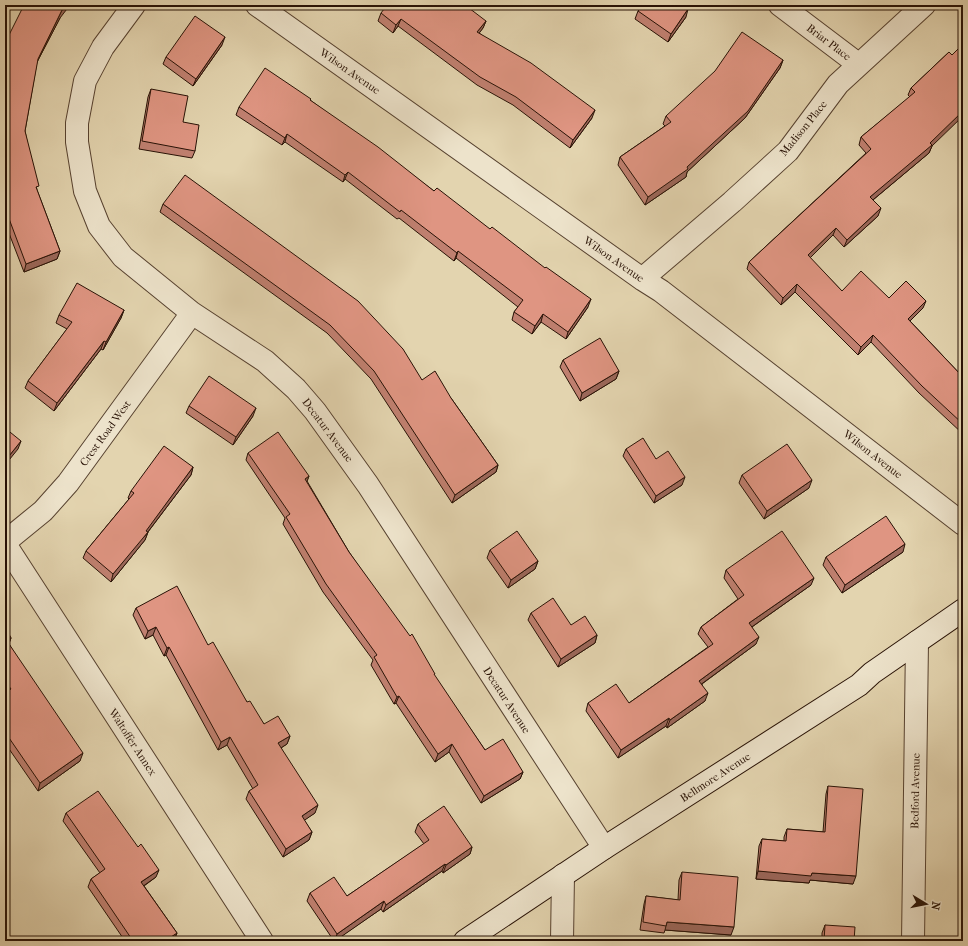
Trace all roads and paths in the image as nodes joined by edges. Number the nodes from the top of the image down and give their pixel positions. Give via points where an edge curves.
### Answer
1 (134, 5) edge
2 (257, 5) edge
3 (780, 5) edge
4 (924, 5) edge
5 (858, 64) junction
6 (642, 279) junction
7 (192, 313) junction
8 (963, 524) edge
9 (5, 543) edge
10 (963, 610) edge
11 (917, 642) junction
12 (604, 848) junction
13 (563, 875) junction
14 (262, 941) edge
15 (465, 941) edge
16 (562, 941) edge
17 (913, 941) edge

1 - 7 street, Decatur Avenue via 103,47 85,81 77,123 77,142 85,192 99,226 123,257
2 - 6 street, Wilson Avenue
3 - 5 street, Briar Place
4 - 5 street, Madison Place
5 - 6 street, Madison Place via 838,84 788,151
6 - 8 street, Wilson Avenue via 661,290
7 - 9 street, Crest Road West via 68,483 43,511
7 - 12 street, Decatur Avenue via 265,361 296,389 315,411 368,485
9 - 14 street, Waltoffer Annex
10 - 11 street, Bellmore Avenue
11 - 12 street, Bellmore Avenue via 858,685
11 - 17 street, Bedford Avenue
12 - 13 street, Bellmore Avenue
13 - 15 street, Bellmore Avenue
13 - 16 street

